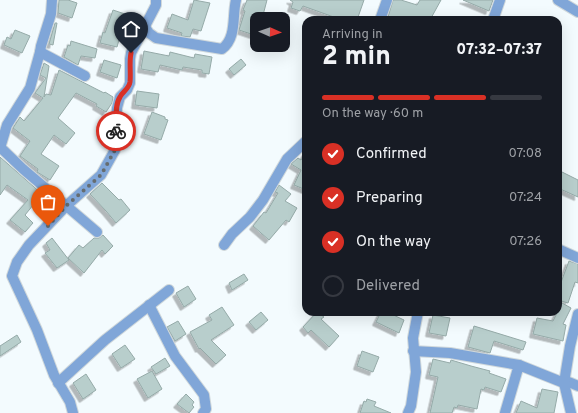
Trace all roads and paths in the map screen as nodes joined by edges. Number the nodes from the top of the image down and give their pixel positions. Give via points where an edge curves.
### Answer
1 (52, 0) edge
2 (156, 0) edge
3 (236, 0) edge
4 (387, 0) edge
5 (500, 0) edge
6 (558, 0) edge
7 (578, 12) edge
8 (381, 16) edge
9 (494, 16) edge
10 (145, 27) junction
11 (40, 52) junction
12 (85, 76) dead end
13 (302, 145) edge
14 (0, 148) edge
15 (66, 206) junction
16 (97, 232) dead end
17 (224, 245) dead end
18 (562, 251) edge
19 (578, 258) edge
20 (169, 290) dead end
21 (149, 305) junction
22 (578, 314) edge
23 (417, 316) edge
24 (413, 351) junction
25 (519, 365) junction
26 (564, 381) junction
27 (58, 383) junction
28 (578, 386) edge
29 (73, 413) edge
30 (203, 413) edge
31 (408, 413) edge
32 (505, 413) edge
33 (571, 413) edge

1 - 11 street via 51,14
2 - 10 street
3 - 10 street via 232,32 228,44 222,49 156,38
4 - 8 street
5 - 9 street
6 - 7 street
10 - 15 street via 131,53 130,83 120,97 117,108 115,150 101,175
11 - 12 street
11 - 14 street via 30,88 7,125
13 - 17 street via 287,159 250,217
14 - 15 street
15 - 16 street
15 - 27 street via 29,245 17,262 12,276
18 - 19 street
20 - 21 street
21 - 27 street via 105,340
21 - 30 street via 175,356 204,395 206,409
22 - 26 street
23 - 24 street
24 - 25 street via 450,353
24 - 31 street via 416,372
25 - 26 street
25 - 32 street
26 - 28 street
26 - 33 street
27 - 29 street via 70,402

